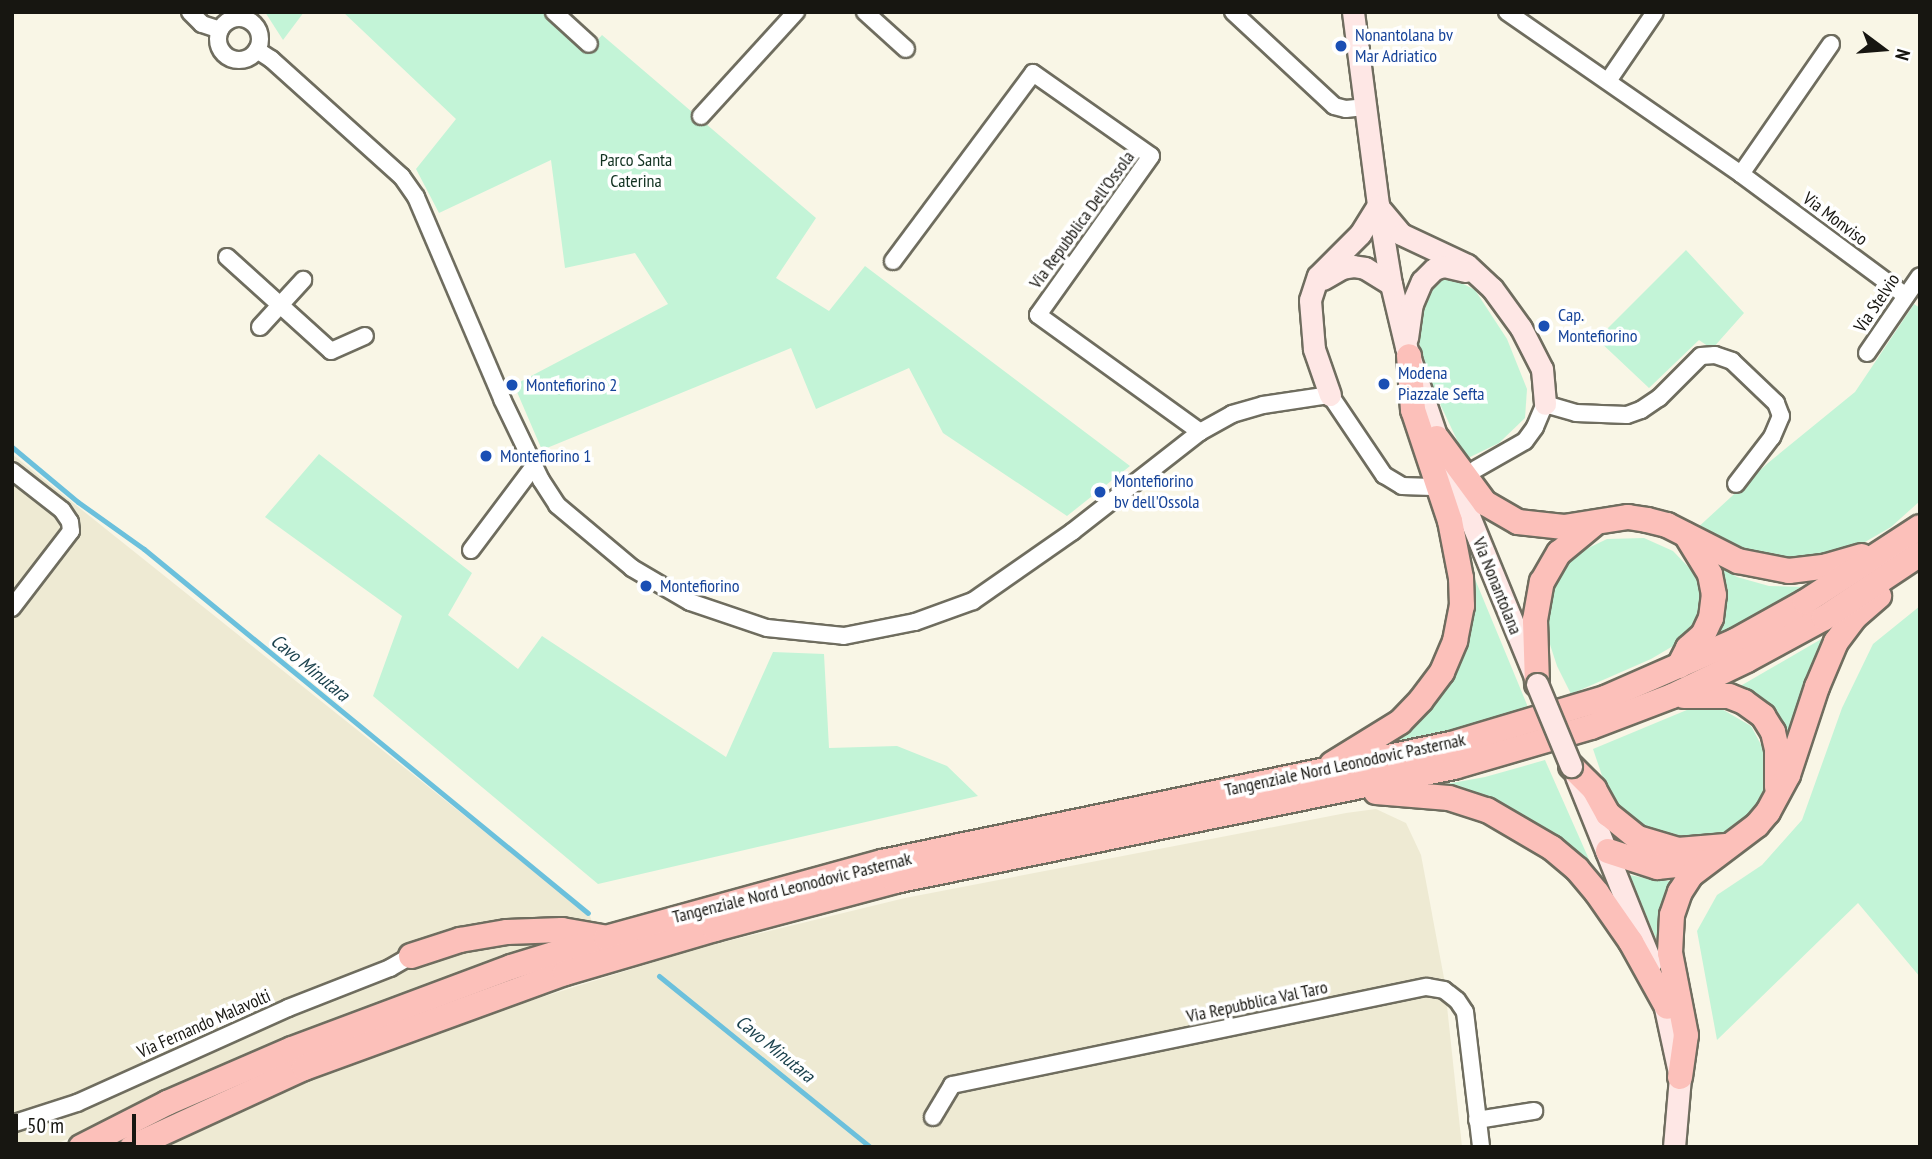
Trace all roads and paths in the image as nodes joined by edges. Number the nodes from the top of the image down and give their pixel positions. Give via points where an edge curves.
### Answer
1 (190, 12) edge
2 (554, 12) edge
3 (796, 12) edge
4 (865, 12) edge
5 (1233, 12) edge
6 (1353, 12) edge
7 (1507, 12) edge
8 (1655, 12) edge
9 (220, 30) junction
10 (589, 44) dead end
11 (1831, 44) dead end
12 (257, 50) junction
13 (906, 50) dead end
14 (1608, 81) junction
15 (1364, 107) junction
16 (701, 116) dead end
17 (1741, 174) junction
18 (1377, 205) junction
19 (227, 257) dead end
20 (893, 261) dead end
21 (1477, 274) junction
22 (1920, 276) edge
23 (303, 280) dead end
24 (1391, 284) junction
25 (1312, 290) junction
26 (1906, 296) junction
27 (280, 305) junction
28 (260, 327) dead end
29 (365, 336) dead end
30 (1407, 351) junction
31 (1867, 353) dead end
32 (1330, 395) junction
33 (1545, 404) junction
34 (1200, 432) junction
35 (1437, 438) junction
36 (534, 466) junction
37 (1476, 469) dead end
38 (12, 471) edge
39 (1736, 484) dead end
40 (1432, 486) dead end
41 (1593, 525) junction
42 (1920, 527) edge
43 (1685, 534) junction
44 (1893, 545) junction
45 (471, 550) dead end
46 (1920, 556) edge
47 (12, 608) edge
48 (1678, 668) junction
49 (1537, 684) junction
50 (1672, 696) junction
51 (1571, 766) junction
52 (1320, 772) junction
53 (1347, 790) junction
54 (1776, 796) junction
55 (1730, 846) junction
56 (1608, 851) junction
57 (1706, 862) junction
58 (606, 938) junction
59 (411, 956) joint
60 (1667, 1007) junction
61 (1680, 1077) junction
62 (1534, 1111) dead end
63 (933, 1117) dead end
64 (1477, 1120) junction
65 (12, 1124) edge
66 (81, 1147) edge
67 (132, 1147) edge
68 (1480, 1147) edge
69 (1674, 1147) edge

1 - 9 street
2 - 10 street
3 - 16 street
4 - 13 street
5 - 15 street via 1334,106 1346,110
6 - 15 main road, Via Nonantolana
7 - 14 street, Via Monviso
8 - 14 street
9 - 12 street via 219,46 229,58 246,60
9 - 12 street via 231,19 246,19 259,30
11 - 17 street
12 - 36 street via 402,177 416,197
14 - 17 street, Via Monviso
15 - 18 main road, Via Nonantolana
17 - 26 street, Via Monviso
18 - 21 main road via 1401,234
18 - 24 main road, Via Nonantolana
18 - 25 main road via 1360,234 1329,264
19 - 27 street
20 - 34 street, Via Repubblica Dell'Ossola via 1033,73 1151,156 1038,315
21 - 30 main road via 1444,266 1428,275 1412,304
21 - 33 main road via 1506,304 1533,349 1542,369
22 - 26 street, Via Stelvio
23 - 27 street
24 - 25 main road via 1353,266 1330,273
24 - 30 main road, Via Nonantolana
25 - 32 main road via 1314,349
26 - 31 street, Via Stelvio
27 - 28 street
27 - 29 street via 331,351
30 - 35 main road, Via Nonantolana
30 - 52 highway via 1413,410 1450,521 1461,578 1462,606 1455,641 1442,672 1399,722
32 - 34 street via 1245,409
32 - 40 street via 1384,475 1402,486
33 - 37 street via 1525,441
33 - 39 street via 1576,413 1627,415 1659,398 1701,356 1732,361 1776,403 1782,416
34 - 36 street via 1042,554 973,601 915,622 844,636 767,628 690,602 632,568 576,523 557,505
35 - 41 highway via 1474,491 1501,514 1541,526
35 - 49 main road, Via Nonantolana
36 - 45 street
38 - 47 street via 62,510 71,531
41 - 43 highway via 1628,517
41 - 49 highway via 1559,553 1542,582 1535,620
42 - 44 highway
43 - 44 highway via 1738,561 1788,571 1842,563
43 - 48 highway via 1710,574 1714,595 1703,635 1688,648
44 - 48 highway, Tangenziale Nord Leonodovic Pasternak via 1805,602
46 - 50 highway via 1824,618
46 - 54 highway via 1836,642 1788,775
48 - 52 highway, Tangenziale Nord Leonodovic Pasternak via 1531,722
49 - 51 main road, Via Nonantolana, bridge
50 - 53 highway, Tangenziale Nord Leonodovic Pasternak via 1501,755
50 - 54 highway via 1729,696 1762,716 1777,748
51 - 55 highway via 1594,789 1608,814 1638,838 1678,850
51 - 56 main road, Via Nonantolana
52 - 58 highway, Tangenziale Nord Leonodovic Pasternak via 882,862
53 - 60 highway via 1450,798 1488,810 1552,848 1597,893
53 - 67 highway, Tangenziale Nord Leonodovic Pasternak via 895,881 590,966 304,1068
54 - 55 highway via 1757,825
55 - 57 highway
56 - 57 highway via 1657,866
56 - 60 main road, Via Nonantolana
57 - 61 highway via 1680,892 1672,915 1670,953 1686,1035
58 - 59 highway via 562,929 507,932 460,940
58 - 66 highway, Tangenziale Nord Leonodovic Pasternak via 511,967 304,1044 167,1103
59 - 65 street, Via Fernando Malavolti via 77,1103
60 - 61 main road, Via Nonantolana
61 - 69 main road, Via Nonantolana
62 - 64 street
63 - 64 street, Via Repubblica Val Taro via 952,1085 1427,987 1458,999 1465,1012
64 - 68 street, Via Repubblica Val Taro

